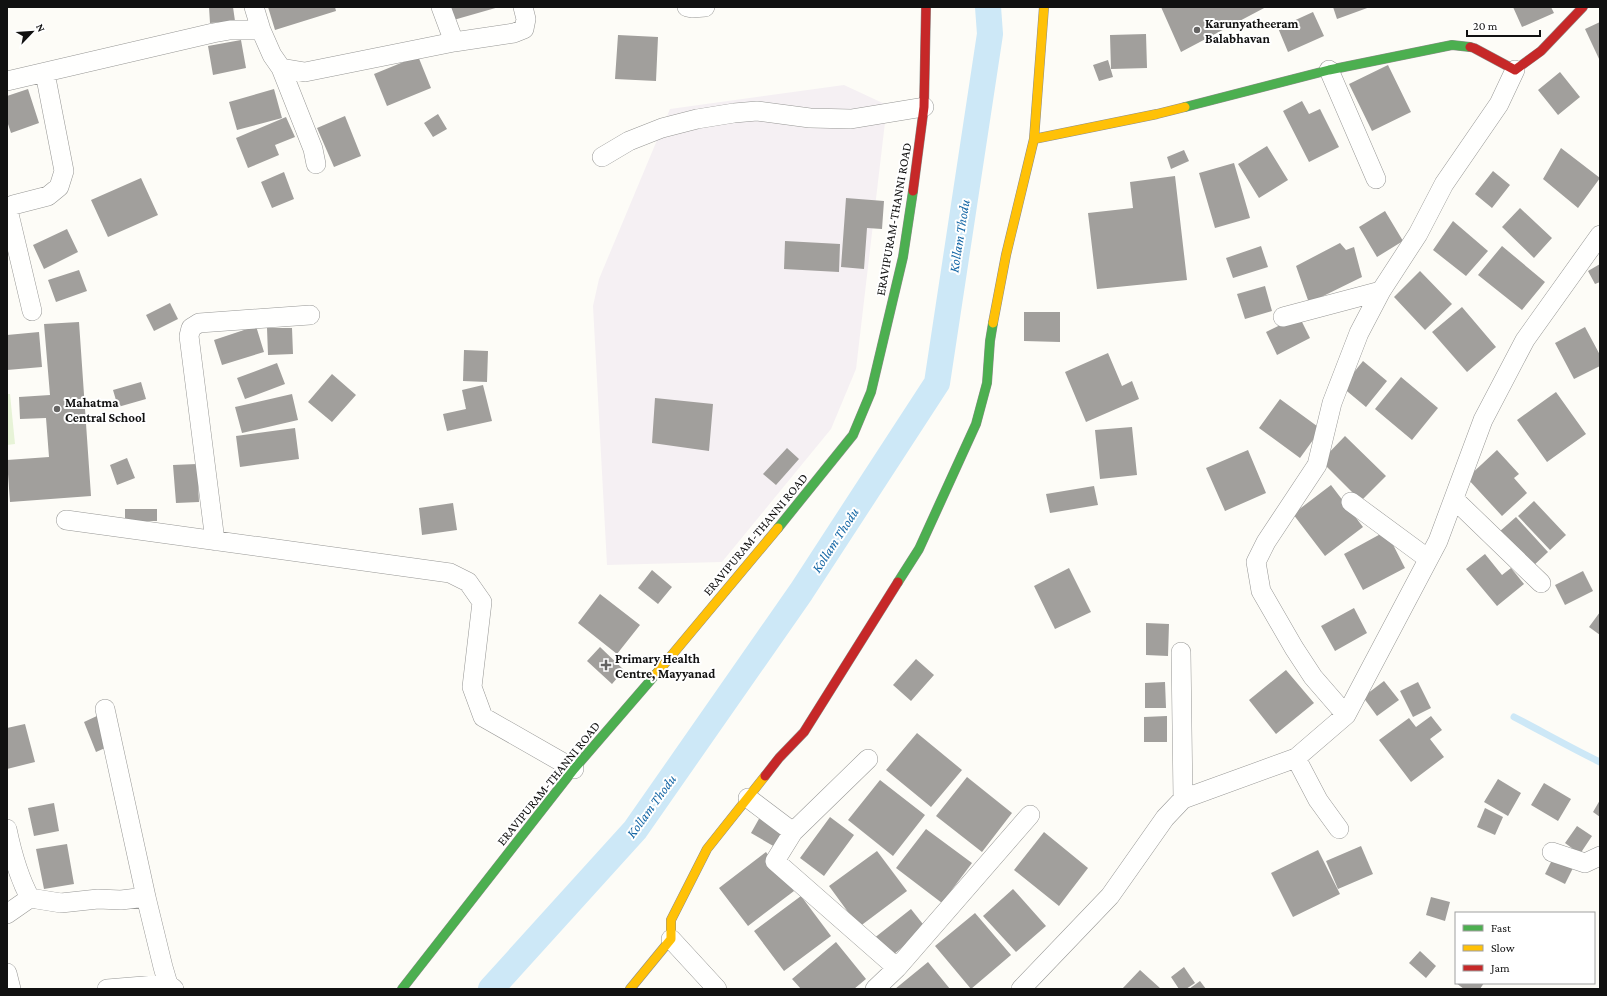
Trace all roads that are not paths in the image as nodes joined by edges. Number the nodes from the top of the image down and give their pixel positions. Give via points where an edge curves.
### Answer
1 (254, 7) edge
2 (441, 7) edge
3 (523, 7) edge
4 (687, 7) edge
5 (704, 7) edge
6 (926, 7) edge
7 (1044, 7) edge
8 (1574, 11) edge
9 (261, 30) junction
10 (454, 42) junction
11 (281, 68) junction
12 (1330, 70) junction
13 (1515, 70) junction
14 (45, 73) junction
15 (7, 81) edge
16 (924, 107) junction
17 (1034, 138) junction
18 (602, 157) dead end
19 (316, 164) dead end
20 (1376, 178) dead end
21 (1600, 235) edge
22 (1381, 291) junction
23 (32, 311) dead end
24 (310, 314) dead end
25 (1283, 317) dead end
26 (1454, 499) junction
27 (1351, 502) dead end
28 (66, 520) dead end
29 (215, 541) junction
30 (1428, 558) junction
31 (1541, 584) dead end
32 (1181, 652) dead end
33 (105, 709) dead end
34 (1346, 715) junction
35 (1296, 758) junction
36 (868, 759) dead end
37 (574, 769) junction
38 (748, 798) junction
39 (1183, 799) junction
40 (1030, 815) dead end
41 (7, 829) edge
42 (1339, 829) dead end
43 (793, 832) junction
44 (1552, 852) dead end
45 (1600, 856) edge
46 (146, 897) junction
47 (30, 898) junction
48 (7, 914) edge
49 (671, 939) junction
50 (897, 968) junction
51 (7, 973) edge
52 (171, 986) edge
53 (11, 989) edge
54 (107, 989) edge
55 (402, 989) edge
56 (630, 989) edge
57 (717, 989) edge
58 (875, 989) edge
59 (1021, 989) edge

1 - 9 street
2 - 10 street
3 - 10 street via 526,19 524,29 514,33
4 - 5 street
6 - 16 street, ERAVIPURAM-THANNI ROAD
7 - 17 street
8 - 13 street via 1541,52
9 - 11 street
9 - 14 street via 213,33
10 - 11 street via 305,72
11 - 19 street via 313,149
12 - 13 street via 1452,45 1474,48
12 - 17 street via 1157,114
12 - 20 street
13 - 22 street via 1499,104 1444,184 1418,234
14 - 15 street
14 - 23 street via 64,171 59,187 48,196 9,208
16 - 18 street via 851,119 810,118 757,111 734,113 662,128 629,141
16 - 37 street, ERAVIPURAM-THANNI ROAD via 902,257 871,392 853,435 803,498
17 - 38 street via 1006,255 990,341 987,383 976,424 962,458 919,549 847,664 804,732 779,758
21 - 26 street via 1525,340 1483,420
22 - 25 street
22 - 34 street via 1359,333 1332,403 1317,465 1266,542 1256,562 1261,591 1294,648 1313,677
24 - 29 street via 199,323 191,328 189,336
26 - 30 street via 1438,541
26 - 31 street
27 - 30 street
28 - 29 street
29 - 37 street via 450,573 468,582 482,602 472,687 483,717
30 - 34 street
32 - 39 street
33 - 46 street
34 - 35 street
35 - 39 street
35 - 42 street via 1318,800
36 - 43 street
37 - 55 street, ERAVIPURAM-THANNI ROAD
38 - 43 street
38 - 49 street via 707,849 671,920
39 - 59 street via 1165,818 1110,896
40 - 50 street
41 - 47 street via 19,874
43 - 50 street via 775,861
44 - 45 street via 1585,863
46 - 47 street via 61,903
46 - 52 street via 163,967
47 - 48 street
49 - 56 street
49 - 57 street
50 - 58 street
51 - 53 street
52 - 54 street

